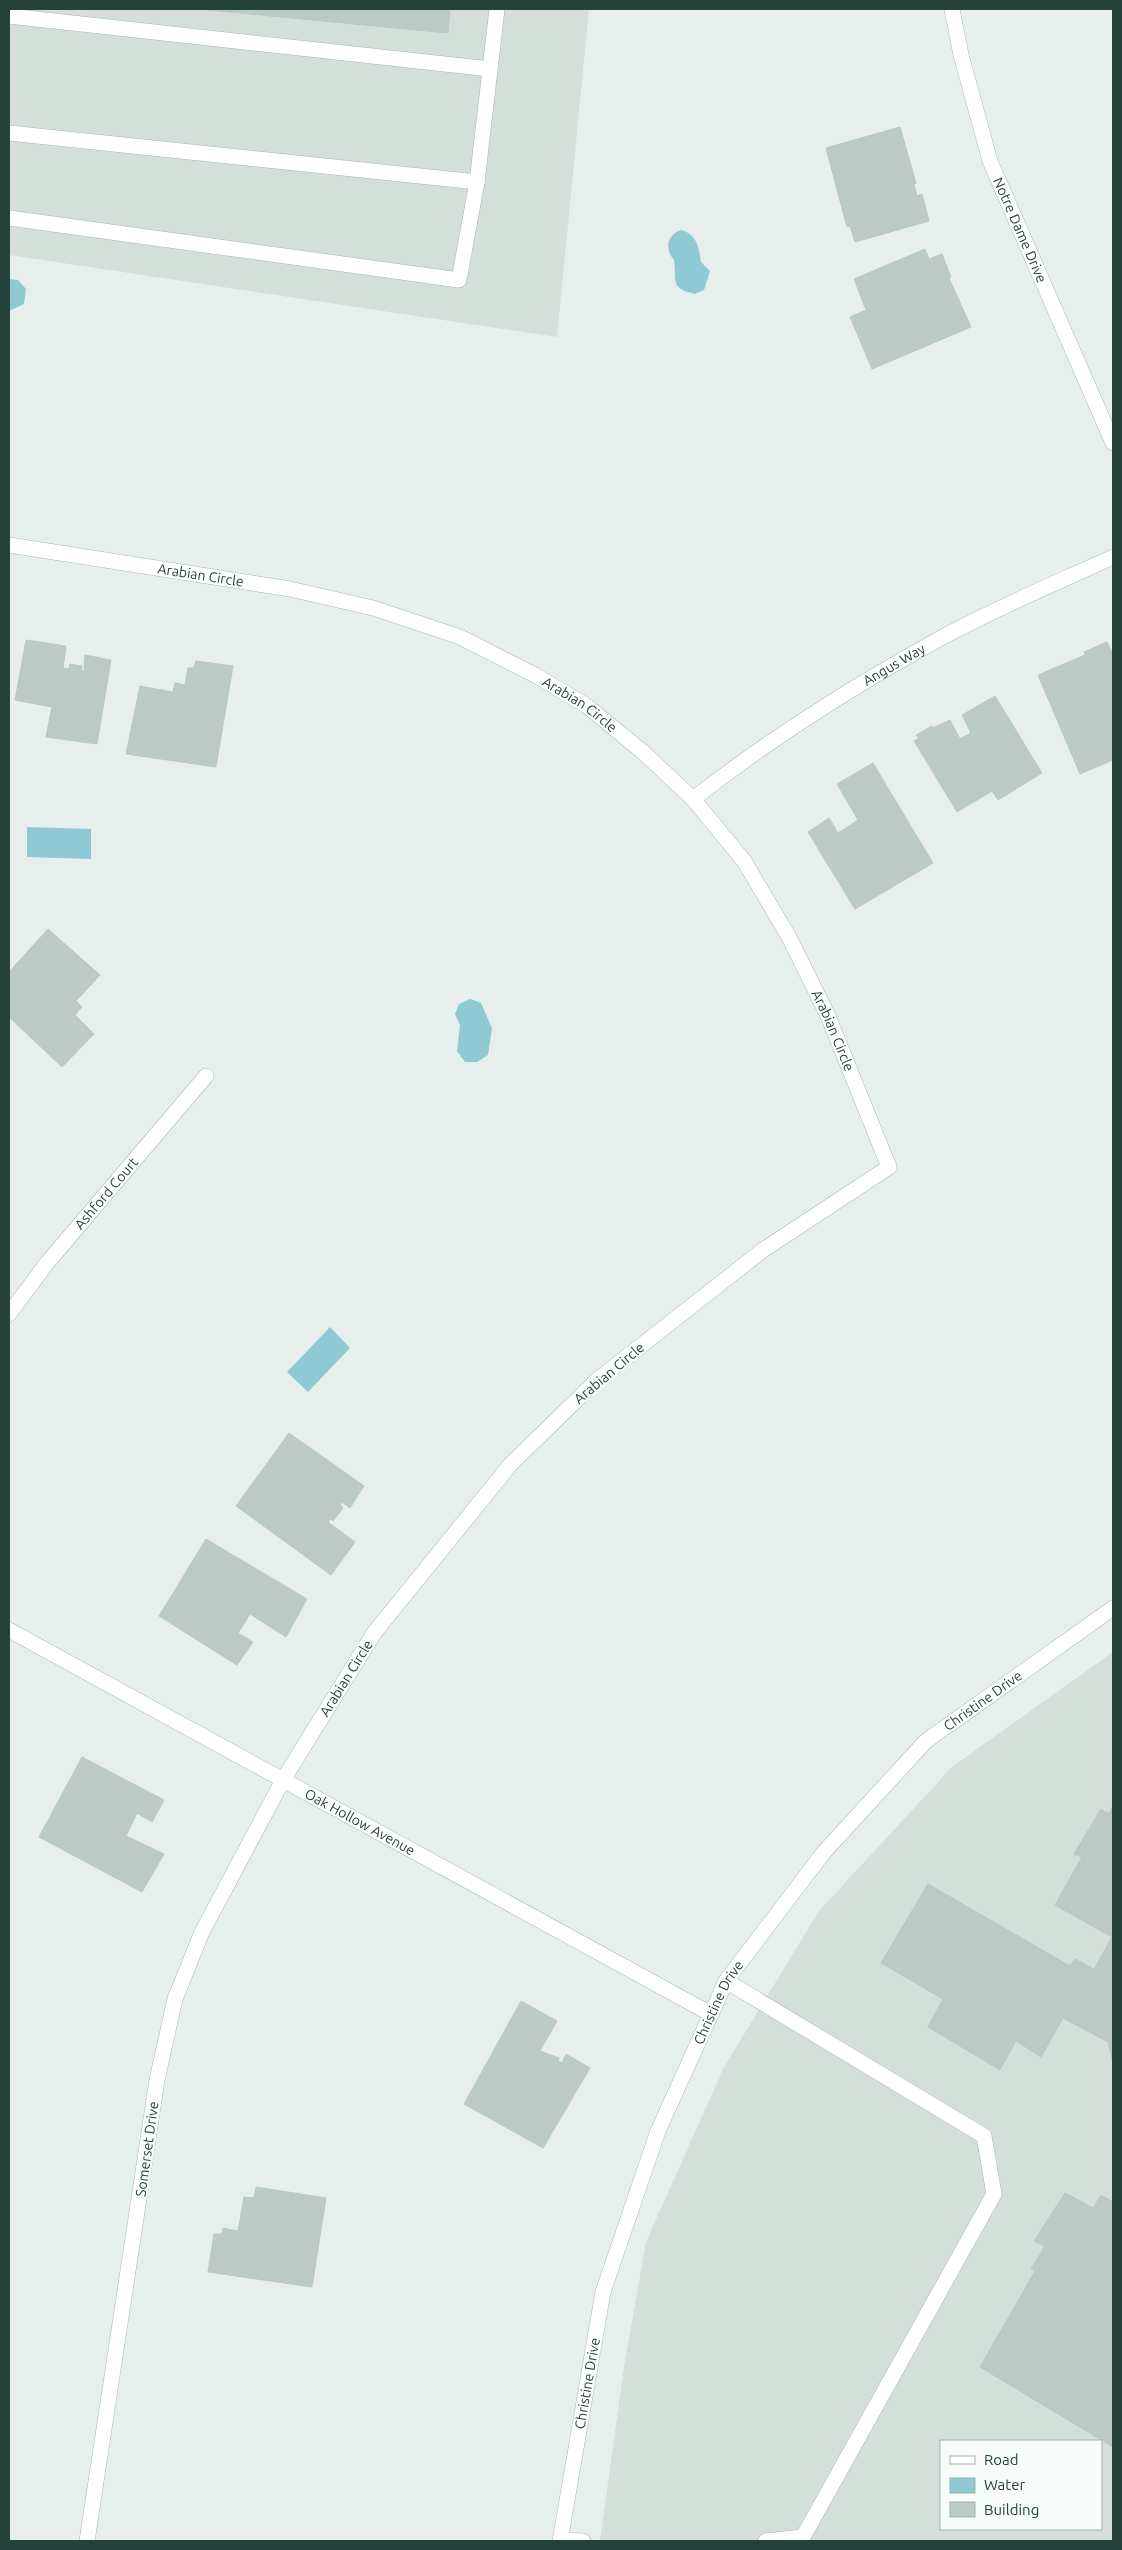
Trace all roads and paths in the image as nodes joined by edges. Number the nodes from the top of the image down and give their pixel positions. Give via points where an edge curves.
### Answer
1 (496, 9) edge
2 (952, 9) edge
3 (9, 16) edge
4 (490, 69) junction
5 (9, 133) edge
6 (477, 182) junction
7 (9, 218) edge
8 (1113, 444) edge
9 (9, 545) edge
10 (1113, 557) edge
11 (693, 799) junction
12 (206, 1076) dead end
13 (9, 1314) edge
14 (1113, 1608) edge
15 (9, 1630) edge
16 (283, 1780) junction
17 (726, 1980) junction
18 (711, 2014) junction
19 (560, 2540) edge
20 (87, 2541) edge
21 (583, 2541) edge
22 (766, 2541) edge

1 - 4 street
2 - 8 street, Notre Dame Drive via 990,161
3 - 4 street
4 - 6 street
5 - 6 street
6 - 7 street via 459,280
9 - 11 street, Arabian Circle via 290,589 373,608 460,637 587,706
10 - 11 street, Angus Way via 942,637 807,718 740,762
11 - 16 street, Arabian Circle via 744,861 789,937 828,1016 889,1167 763,1250 604,1375 510,1465 374,1633
12 - 13 street, Ashford Court via 47,1263
14 - 17 street, Christine Drive via 926,1741 824,1852
15 - 16 street, Oak Hollow Avenue
16 - 18 street, Oak Hollow Avenue
16 - 20 street, Somerset Drive via 202,1932 175,1999 157,2080
17 - 18 street, Christine Drive
17 - 22 street via 984,2136 994,2194 803,2537
18 - 19 street, Christine Drive via 658,2131 603,2292
19 - 21 street

